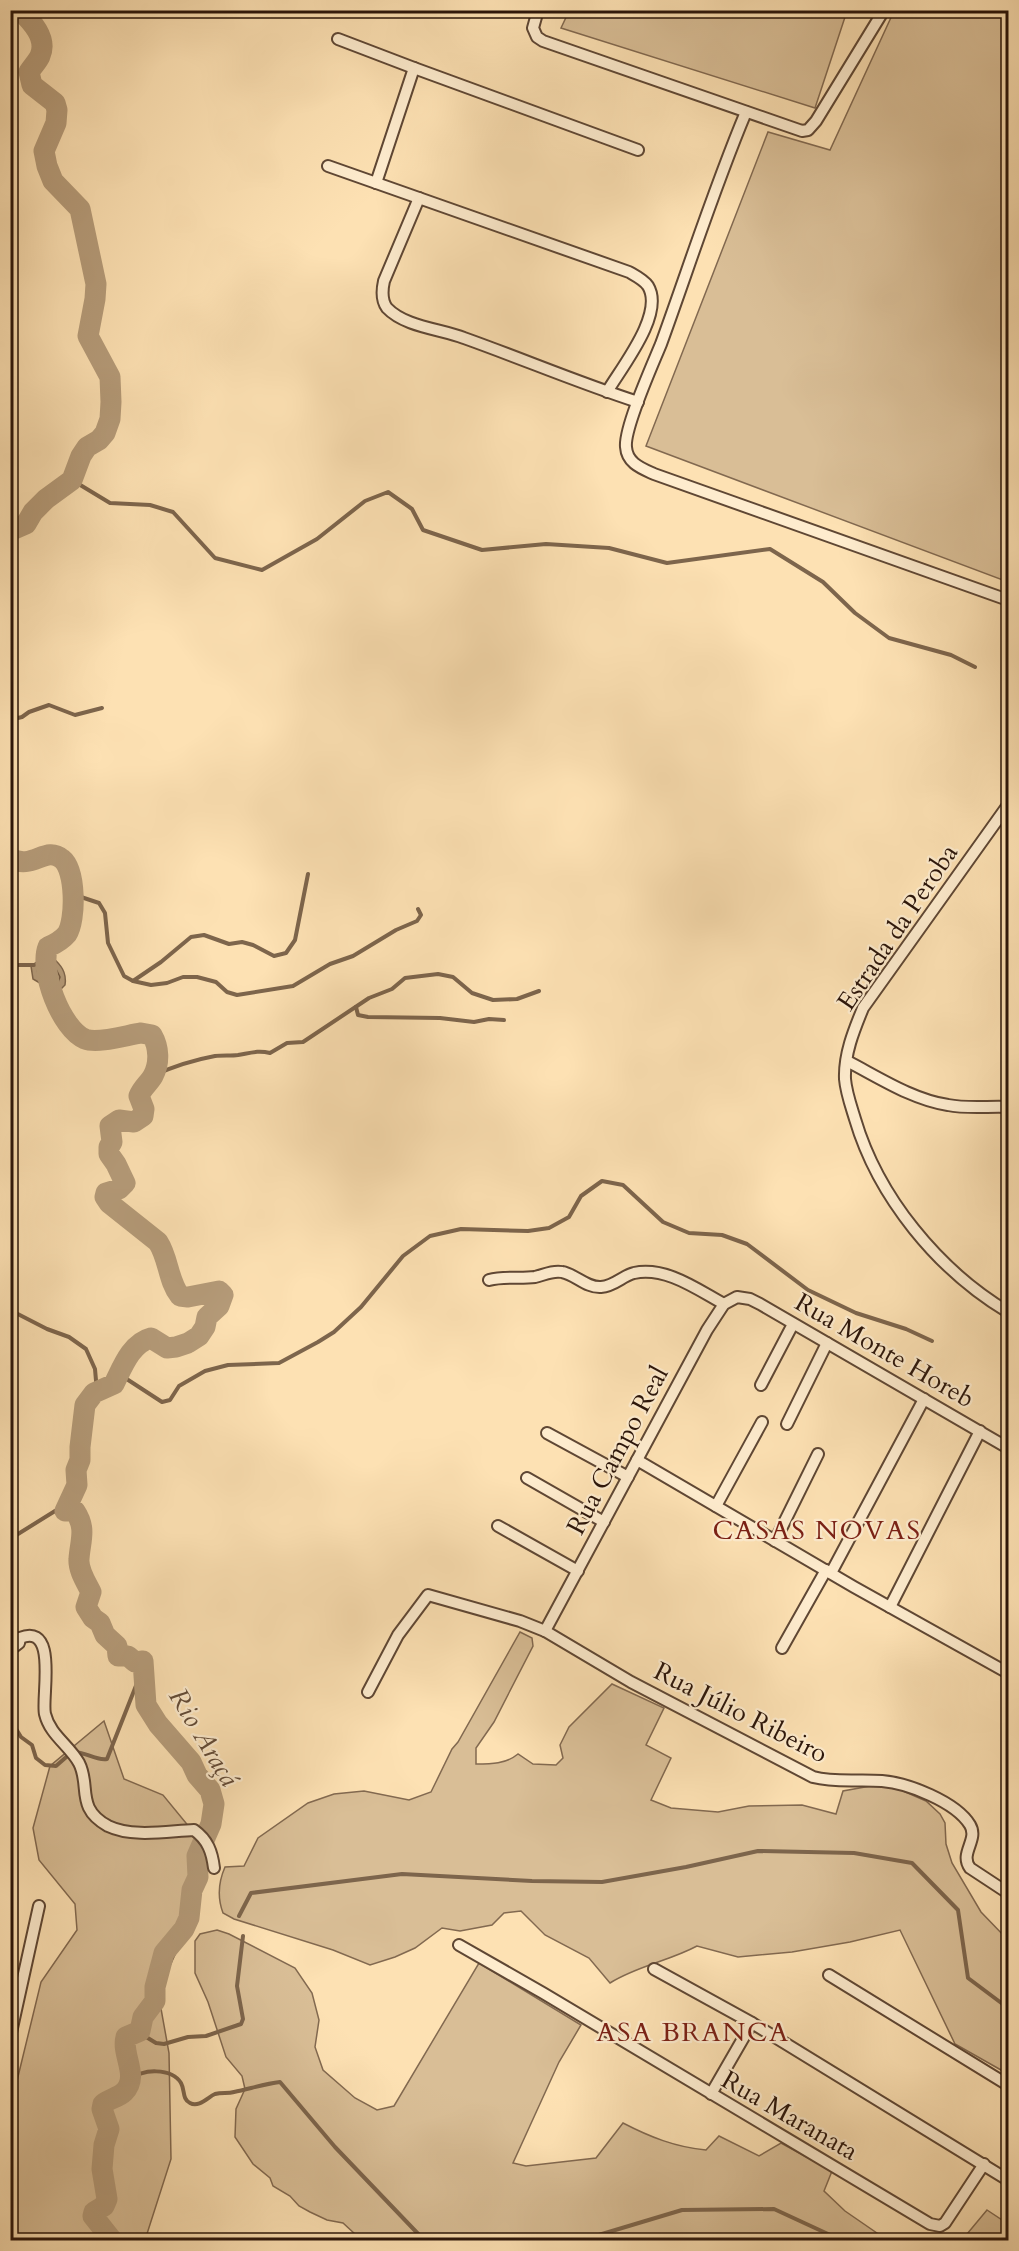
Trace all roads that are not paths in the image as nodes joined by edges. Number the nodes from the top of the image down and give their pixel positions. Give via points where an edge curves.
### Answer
1 (538, 10) edge
2 (884, 10) edge
3 (338, 39) dead end
4 (414, 68) junction
5 (746, 112) junction
6 (638, 150) dead end
7 (328, 166) dead end
8 (376, 183) junction
9 (419, 198) junction
10 (607, 392) junction
11 (638, 402) junction
12 (1008, 600) edge
13 (1008, 805) edge
14 (847, 1060) junction
15 (1008, 1107) edge
16 (489, 1280) dead end
17 (737, 1297) joint
18 (724, 1304) junction
19 (1008, 1312) edge
20 (793, 1324) junction
21 (827, 1343) junction
22 (761, 1385) dead end
23 (924, 1399) junction
24 (762, 1422) dead end
25 (787, 1424) dead end
26 (980, 1431) junction
27 (547, 1433) dead end
28 (1008, 1448) edge
29 (818, 1454) dead end
30 (637, 1460) junction
31 (628, 1477) junction
32 (527, 1478) dead end
33 (716, 1506) junction
34 (604, 1522) junction
35 (498, 1526) dead end
36 (775, 1541) junction
37 (578, 1571) junction
38 (828, 1572) junction
39 (890, 1607) junction
40 (545, 1631) junction
41 (782, 1648) dead end
42 (10, 1650) edge
43 (1008, 1673) edge
44 (368, 1692) dead end
45 (214, 1868) dead end
46 (1008, 1893) edge
47 (39, 1906) dead end
48 (459, 1945) dead end
49 (654, 1969) dead end
50 (829, 1975) dead end
51 (752, 2023) junction
52 (10, 2037) edge
53 (1008, 2085) edge
54 (711, 2094) junction
55 (984, 2164) junction
56 (1008, 2180) edge

1 - 5 street via 533,28 543,41
2 - 5 street via 808,130
3 - 4 street
4 - 6 street
4 - 8 street
5 - 11 street
7 - 8 street
8 - 9 street
9 - 10 street via 384,281 382,296 386,306 400,317
9 - 10 street via 629,272 647,285 652,304 650,318
10 - 11 street
11 - 12 street via 626,441 627,456 636,465 759,513
13 - 14 street, Estrada da Peroba via 863,1008
14 - 15 street via 898,1088 939,1103
14 - 19 street, Estrada da Peroba via 845,1079 859,1131 895,1204 948,1265
16 - 18 street via 564,1272 599,1287 615,1284 632,1273 653,1271
17 - 18 street, Rua Campo Real
17 - 20 street, Rua Monte Horeb via 750,1299
18 - 30 street, Rua Campo Real
20 - 21 street, Rua Monte Horeb
20 - 22 street
21 - 23 street, Rua Monte Horeb
21 - 25 street
23 - 26 street, Rua Monte Horeb
23 - 38 street
24 - 33 street
26 - 28 street, Rua Monte Horeb
26 - 39 street
27 - 31 street
29 - 36 street
30 - 31 street, Rua Campo Real
30 - 33 street
31 - 34 street, Rua Campo Real
32 - 34 street
33 - 36 street
34 - 37 street, Rua Campo Real
35 - 37 street
36 - 38 street
37 - 40 street, Rua Campo Real
38 - 39 street
38 - 41 street
39 - 43 street
40 - 44 street via 428,1595 398,1635
40 - 46 street, Rua Júlio Ribeiro via 631,1682 813,1777 846,1782 883,1781 912,1788 952,1807 972,1828 966,1852 970,1868
42 - 45 street via 20,1638 30,1635 43,1648 44,1712 52,1730 76,1759 83,1775 84,1795 95,1816 109,1826 125,1830 194,1830 211,1851
47 - 52 street
48 - 54 street, Rua Maranata
49 - 51 street
50 - 53 street
51 - 54 street
51 - 55 street
54 - 55 street, Rua Maranata via 936,2226 949,2218
55 - 56 street

